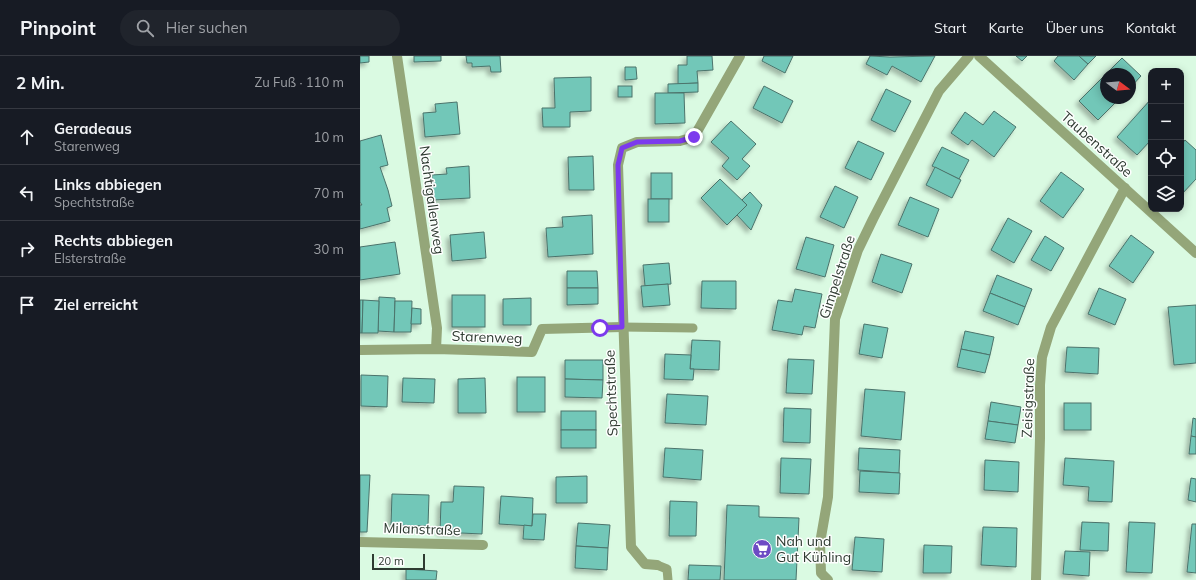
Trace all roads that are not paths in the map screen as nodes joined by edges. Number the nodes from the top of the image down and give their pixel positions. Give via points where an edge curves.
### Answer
1 (397, 56) edge
2 (740, 56) edge
3 (969, 56) edge
4 (979, 56) edge
5 (1125, 188) junction
6 (1196, 253) edge
7 (622, 327) junction
8 (693, 328) dead end
9 (436, 349) junction
10 (360, 350) edge
11 (360, 542) edge
12 (483, 545) dead end
13 (657, 565) joint
14 (668, 580) edge
15 (828, 580) edge
16 (1036, 580) edge

1 - 9 street, Nachtigallenweg via 437,328
2 - 7 street, Spechtstraße via 694,137 680,141 637,142 622,148 618,165
3 - 15 street, Gimpelstraße via 939,91 873,219 858,250 835,319 828,497 820,543 821,574
4 - 5 street, Taubenstraße
5 - 6 street, Taubenstraße
5 - 16 street, Zeisigstraße via 1051,327 1042,357
7 - 8 lane
7 - 9 street, Starenweg via 542,329 532,352
7 - 13 street, Spechtstraße via 631,547 644,564
9 - 10 street, Starenweg
11 - 12 street, Milanstraße
13 - 14 lane via 667,569

